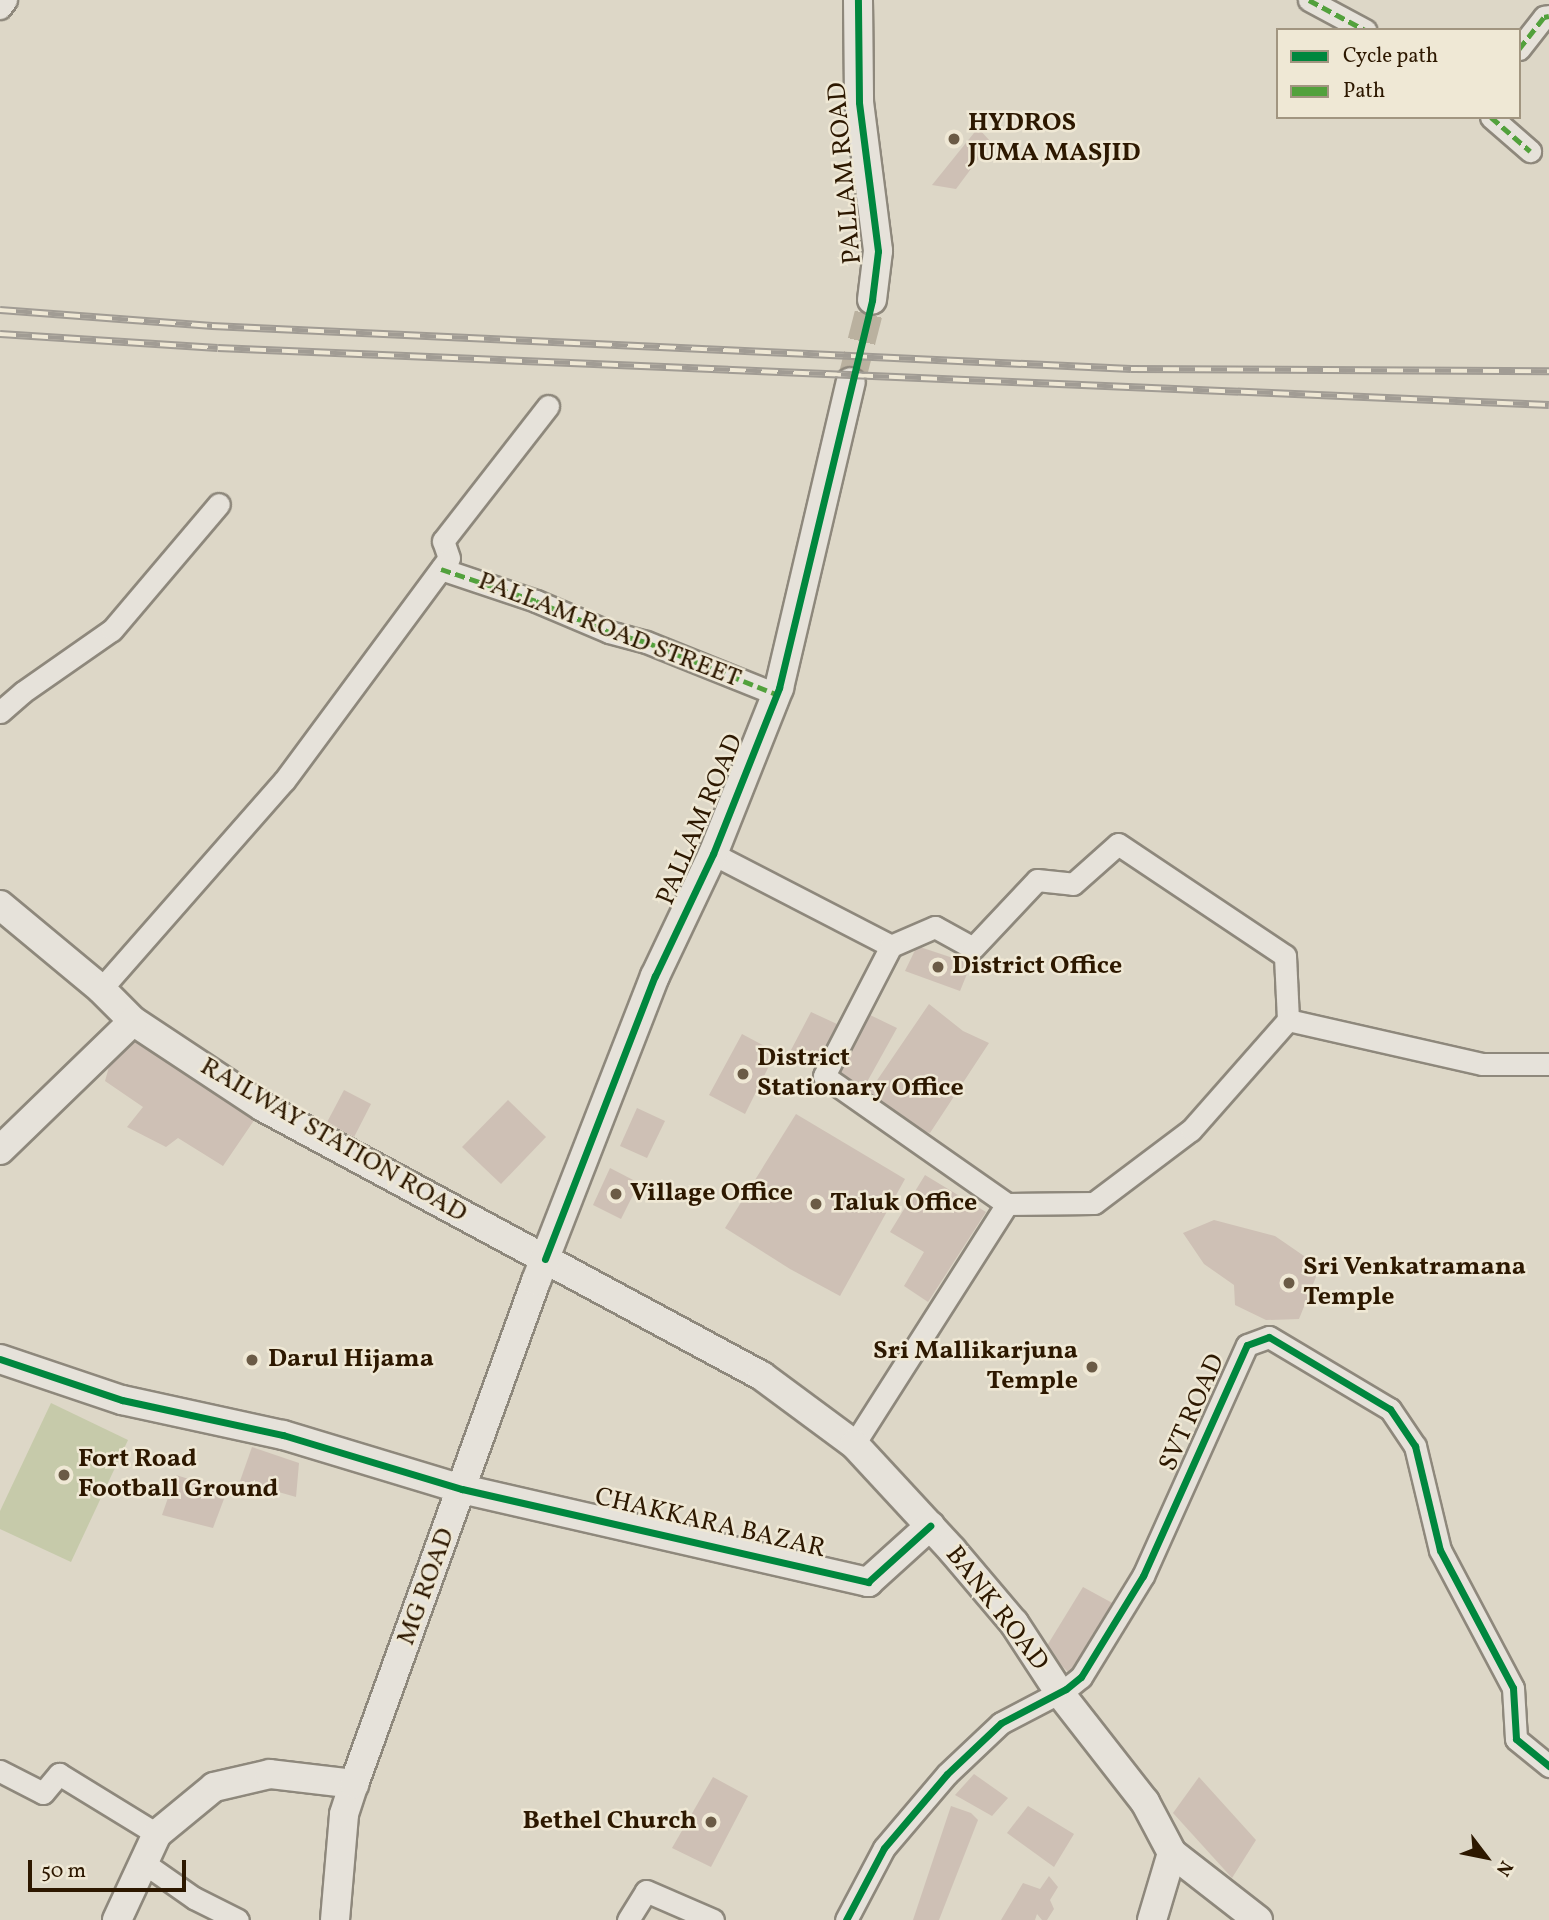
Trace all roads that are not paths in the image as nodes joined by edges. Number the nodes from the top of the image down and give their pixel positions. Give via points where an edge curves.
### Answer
1 (6, 0) edge
2 (858, 0) edge
3 (1309, 0) edge
4 (0, 8) edge
5 (1549, 16) edge
6 (1361, 28) edge
7 (1521, 46) edge
8 (1493, 119) edge
9 (1530, 151) dead end
10 (872, 300) tunnel mouth
11 (851, 382) tunnel mouth
12 (548, 407) dead end
13 (219, 504) dead end
14 (441, 569) junction
15 (776, 694) junction
16 (0, 712) edge
17 (713, 854) junction
18 (5, 917) edge
19 (891, 946) junction
20 (101, 989) junction
21 (1288, 1020) junction
22 (133, 1021) junction
23 (1549, 1064) edge
24 (0, 1150) edge
25 (1007, 1204) junction
26 (545, 1259) junction
27 (0, 1359) edge
28 (854, 1444) junction
29 (462, 1489) junction
30 (930, 1526) junction
31 (1059, 1692) junction
32 (1549, 1766) edge
33 (0, 1771) edge
34 (355, 1784) junction
35 (157, 1834) junction
36 (1172, 1853) junction
37 (144, 1863) junction
38 (117, 1920) edge
39 (238, 1920) edge
40 (335, 1920) edge
41 (628, 1920) edge
42 (713, 1920) edge
43 (846, 1920) edge
44 (1152, 1920) edge
45 (1258, 1920) edge

1 - 4 street
2 - 10 street, PALLAM ROAD via 859,102 878,251
3 - 6 street
5 - 7 street
8 - 9 street
11 - 15 street, PALLAM ROAD
12 - 14 street via 443,541 449,558
13 - 16 street via 112,630
14 - 15 street, PALLAM ROAD STREET
14 - 20 street via 284,780
15 - 17 street, PALLAM ROAD
17 - 19 street
17 - 26 street, PALLAM ROAD via 655,976
18 - 20 street, RAILWAY STATION ROAD
19 - 21 street via 934,927 973,948 1037,880 1073,884 1118,844 1285,956
19 - 25 street via 824,1076
20 - 22 street, RAILWAY STATION ROAD
21 - 23 street via 1482,1064
21 - 25 street via 1191,1130 1094,1203
22 - 24 street
22 - 26 street, RAILWAY STATION ROAD via 264,1107
25 - 28 street
26 - 28 street, BANK ROAD via 762,1376
26 - 29 street, MG ROAD
27 - 29 street via 122,1400 283,1435
28 - 30 street, BANK ROAD
29 - 30 street, CHAKKARA BAZAR via 868,1582
29 - 34 street, MG ROAD
30 - 31 street, BANK ROAD via 1013,1623
31 - 32 street, SVT ROAD via 1081,1677 1143,1576 1247,1345 1269,1337 1390,1409 1415,1446 1440,1550 1513,1688 1516,1739
31 - 36 street, BANK ROAD via 1144,1802
31 - 43 street via 1001,1723 947,1774 884,1848
33 - 35 street via 43,1793 59,1774
34 - 35 street via 270,1774 214,1787
34 - 40 street, MG ROAD via 344,1814
35 - 37 street
36 - 44 street
36 - 45 street, BANK ROAD
37 - 38 street
37 - 39 street via 194,1898
41 - 42 street via 646,1891

